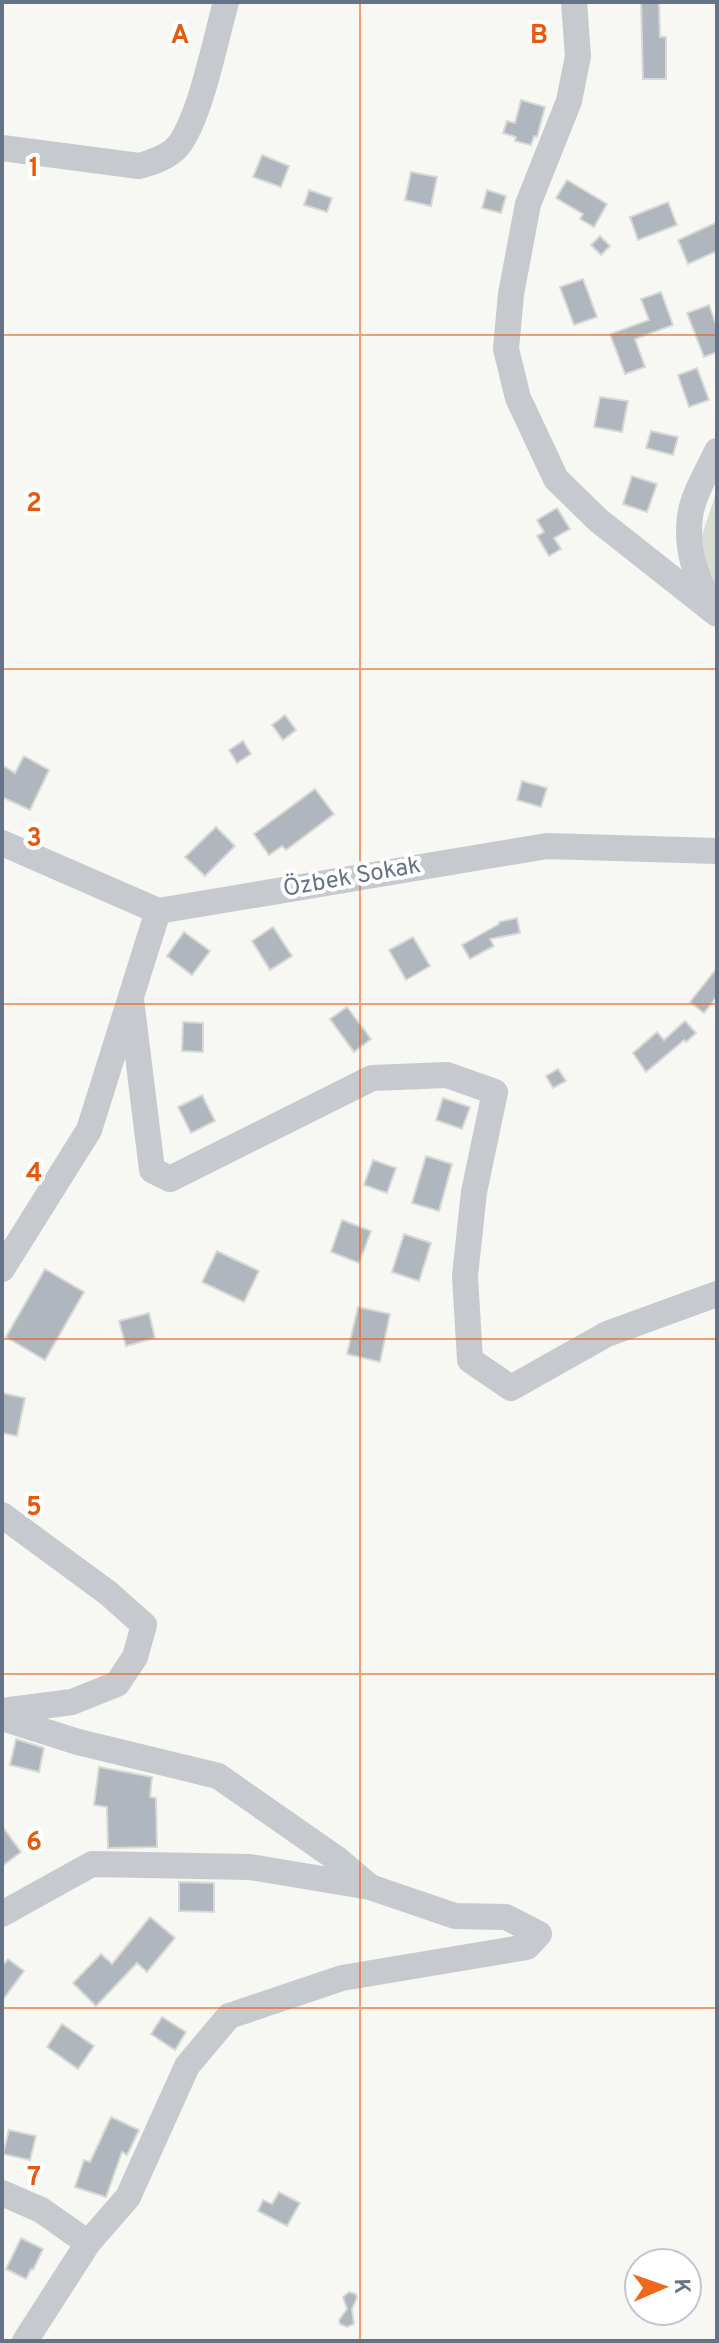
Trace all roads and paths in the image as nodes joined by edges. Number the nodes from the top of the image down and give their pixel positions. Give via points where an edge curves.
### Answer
1 (226, 2) edge
2 (574, 2) edge
3 (2, 148) edge
4 (717, 451) edge
5 (717, 613) edge
6 (2, 843) edge
7 (717, 851) edge
8 (158, 911) junction
9 (131, 999) junction
10 (2, 1269) edge
11 (717, 1294) edge
12 (2, 1515) edge
13 (2, 1711) edge
14 (2, 1718) edge
15 (370, 1887) junction
16 (2, 1914) edge
17 (2, 2193) edge
18 (88, 2243) junction
19 (25, 2341) edge

1 - 3 street via 195,113 168,154 139,166
2 - 5 street via 578,56 569,101 528,204 506,349 518,398 556,479 598,520
4 - 5 street via 689,515 699,583
6 - 8 street
7 - 8 street, Özbek Sokak via 547,846
8 - 9 street
9 - 10 street via 89,1130
9 - 11 street via 152,1170 170,1179 372,1078 447,1075 495,1092 474,1192 465,1276 470,1360 511,1388 607,1334
12 - 13 street via 144,1625 135,1657 117,1684 72,1702
14 - 15 street via 218,1776
15 - 16 street via 250,1867 92,1864
15 - 18 street via 455,1916 506,1917 539,1934 527,1947 342,1978 229,2016 187,2066 128,2197
17 - 18 street via 41,2210
18 - 19 street

